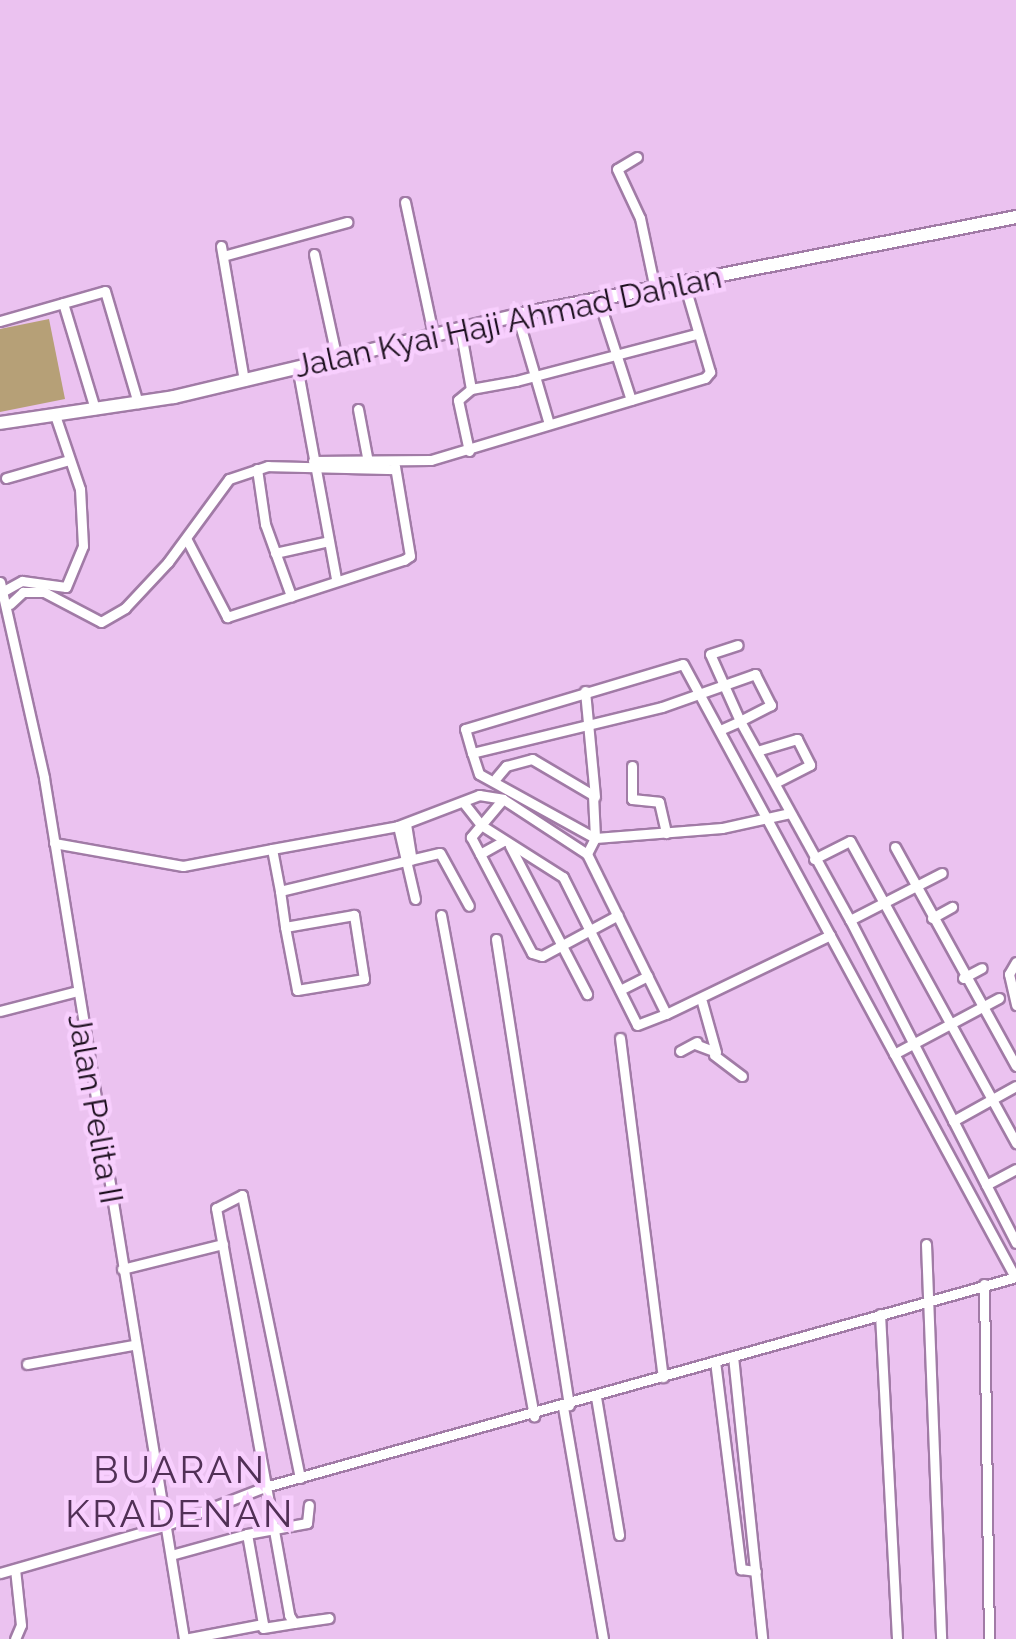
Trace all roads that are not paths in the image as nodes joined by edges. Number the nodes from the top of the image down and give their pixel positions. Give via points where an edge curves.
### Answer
1 (637, 157) dead end
2 (405, 202) dead end
3 (1016, 217) edge
4 (348, 222) dead end
5 (314, 254) dead end
6 (684, 283) junction
7 (655, 289) junction
8 (63, 303) junction
9 (600, 305) junction
10 (518, 320) junction
11 (0, 322) edge
12 (461, 332) junction
13 (433, 334) junction
14 (696, 334) junction
15 (616, 354) junction
16 (336, 355) junction
17 (298, 372) junction
18 (536, 376) junction
19 (244, 381) junction
20 (471, 389) junction
21 (631, 400) junction
22 (138, 404) junction
23 (96, 409) junction
24 (358, 409) dead end
25 (55, 415) junction
26 (0, 424) edge
27 (549, 424) junction
28 (469, 451) junction
29 (69, 460) junction
30 (368, 462) junction
31 (313, 464) junction
32 (395, 466) junction
33 (256, 469) junction
34 (6, 478) dead end
35 (187, 540) junction
36 (329, 542) junction
37 (275, 553) junction
38 (336, 578) junction
39 (60, 592) junction
40 (5, 594) edge
41 (291, 596) junction
42 (738, 645) dead end
43 (726, 687) junction
44 (585, 691) junction
45 (702, 695) junction
46 (740, 721) junction
47 (592, 723) junction
48 (720, 730) junction
49 (757, 751) junction
50 (472, 753) junction
51 (632, 766) dead end
52 (496, 778) junction
53 (775, 783) junction
54 (595, 797) junction
55 (503, 799) junction
56 (463, 802) junction
57 (790, 813) junction
58 (769, 819) junction
59 (402, 825) junction
60 (483, 826) junction
61 (666, 832) junction
62 (53, 834) junction
63 (506, 843) junction
64 (592, 846) junction
65 (896, 847) dead end
66 (272, 849) junction
67 (480, 854) junction
68 (409, 859) junction
69 (814, 859) junction
70 (545, 866) junction
71 (942, 874) dead end
72 (526, 875) junction
73 (824, 876) junction
74 (804, 887) junction
75 (916, 887) junction
76 (280, 892) junction
77 (417, 902) dead end
78 (884, 903) junction
79 (469, 906) dead end
80 (952, 907) dead end
81 (440, 915) dead end
82 (618, 915) junction
83 (848, 917) junction
84 (932, 918) junction
85 (285, 927) junction
86 (590, 929) junction
87 (828, 931) junction
88 (496, 939) dead end
89 (562, 946) junction
90 (1016, 962) edge
91 (982, 968) dead end
92 (648, 976) junction
93 (963, 978) junction
94 (620, 990) junction
95 (74, 992) junction
96 (587, 994) dead end
97 (999, 998) dead end
98 (702, 1002) junction
99 (1016, 1004) edge
100 (979, 1008) junction
101 (0, 1010) edge
102 (666, 1014) junction
103 (949, 1023) junction
104 (706, 1034) junction
105 (620, 1038) dead end
106 (912, 1042) junction
107 (695, 1044) junction
108 (680, 1051) dead end
109 (894, 1054) junction
110 (714, 1055) junction
111 (1015, 1064) edge
112 (742, 1076) dead end
113 (1016, 1086) edge
114 (992, 1099) junction
115 (952, 1121) junction
116 (1016, 1143) edge
117 (967, 1149) junction
118 (949, 1158) junction
119 (1016, 1169) edge
120 (986, 1185) junction
121 (1016, 1242) edge
122 (223, 1244) junction
123 (926, 1244) dead end
124 (122, 1269) junction
125 (1015, 1277) edge
126 (984, 1284) junction
127 (931, 1299) junction
128 (880, 1314) junction
129 (134, 1345) junction
130 (732, 1356) junction
131 (715, 1361) junction
132 (27, 1364) dead end
133 (663, 1377) junction
134 (596, 1397) junction
135 (566, 1406) junction
136 (534, 1416) junction
137 (740, 1419) junction
138 (722, 1420) junction
139 (300, 1478) junction
140 (265, 1487) junction
141 (309, 1505) dead end
142 (167, 1525) junction
143 (275, 1528) junction
144 (247, 1534) junction
145 (619, 1534) dead end
146 (171, 1555) junction
147 (9, 1571) edge
148 (756, 1572) junction
149 (329, 1618) dead end
150 (294, 1623) junction
151 (263, 1628) junction
152 (15, 1639) edge
153 (184, 1639) edge
154 (603, 1639) edge
155 (762, 1639) edge
156 (897, 1639) edge
157 (941, 1639) edge
158 (989, 1639) edge

1 - 7 street via 617,169 640,218
2 - 13 street
3 - 6 street, Jalan Kyai Haji Ahmad Dahlan
4 - 19 street via 222,251
5 - 16 street
6 - 7 street, Jalan Kyai Haji Ahmad Dahlan
6 - 14 street
7 - 9 street, Jalan Kyai Haji Ahmad Dahlan
8 - 11 street
8 - 22 street via 102,290 110,295
8 - 23 street
9 - 10 street, Jalan Kyai Haji Ahmad Dahlan
9 - 15 street
10 - 12 street, Jalan Kyai Haji Ahmad Dahlan
10 - 18 street
12 - 13 street, Jalan Kyai Haji Ahmad Dahlan
12 - 20 street
13 - 16 street, Jalan Kyai Haji Ahmad Dahlan
14 - 15 street
14 - 21 street via 708,376
15 - 18 street
15 - 21 street
16 - 17 street, Jalan Kyai Haji Ahmad Dahlan
17 - 19 street, Jalan Kyai Haji Ahmad Dahlan
17 - 31 street
18 - 20 street
18 - 27 street
19 - 22 street, Jalan Kyai Haji Ahmad Dahlan
20 - 28 street via 458,403
21 - 27 street
22 - 23 street, Jalan Kyai Haji Ahmad Dahlan
23 - 25 street, Jalan Kyai Haji Ahmad Dahlan
24 - 30 street
25 - 26 street, Jalan Kyai Haji Ahmad Dahlan
25 - 29 street
27 - 28 street
28 - 32 street
29 - 34 street
29 - 39 street via 80,489 83,544
30 - 31 street
30 - 32 street
31 - 32 street
31 - 33 street
31 - 36 street
32 - 38 street via 410,556
33 - 35 street via 226,483
33 - 37 street
35 - 39 street via 125,608 101,622 84,618
35 - 41 street via 225,616
36 - 37 street
36 - 38 street
37 - 41 street
38 - 41 street
39 - 40 street
40 - 62 street, Jalan Pelita II
42 - 43 street via 710,654
43 - 45 street
43 - 46 street
43 - 46 street via 753,673 770,702
44 - 45 street via 682,663
44 - 47 street
44 - 50 street via 463,730
45 - 47 street
45 - 48 street
46 - 48 street
46 - 49 street
47 - 50 street
47 - 54 street
48 - 58 street
49 - 53 street
49 - 53 street via 796,739 810,765
50 - 52 street via 479,774
51 - 61 street via 632,799 659,802
52 - 54 street via 506,766 532,759
52 - 64 street
53 - 57 street
54 - 64 street
55 - 56 street via 479,795
55 - 60 street
55 - 64 street
56 - 59 street
56 - 60 street
57 - 58 street
57 - 69 street
58 - 61 street
58 - 74 street
59 - 66 street
59 - 68 street
60 - 63 street
60 - 67 street via 471,837
61 - 64 street
62 - 66 street via 183,866
62 - 95 street, Jalan Pelita II
63 - 67 street
63 - 70 street
63 - 72 street
64 - 82 street
65 - 75 street
66 - 76 street
67 - 89 street via 532,952 539,956
68 - 76 street
68 - 77 street
68 - 79 street via 442,853
69 - 73 street
69 - 78 street via 850,841
70 - 72 street
70 - 86 street via 563,877
71 - 75 street
72 - 89 street
73 - 74 street
73 - 83 street
74 - 87 street
75 - 78 street
75 - 84 street
76 - 85 street
78 - 83 street
78 - 103 street
80 - 84 street
81 - 136 street
82 - 86 street
82 - 92 street
83 - 87 street
83 - 106 street
84 - 93 street
85 - 85 street via 298,991 364,979 354,915
86 - 89 street
86 - 94 street
87 - 98 street
87 - 109 street
88 - 135 street
89 - 96 street
90 - 99 street via 1008,974
91 - 93 street
92 - 94 street
92 - 102 street
93 - 100 street
94 - 102 street via 637,1025
95 - 101 street
95 - 124 street, Jalan Pelita II
97 - 100 street
98 - 102 street
98 - 104 street
100 - 103 street
100 - 111 street
103 - 106 street
103 - 114 street
104 - 107 street
104 - 110 street
105 - 133 street
106 - 109 street
106 - 115 street
107 - 108 street
107 - 110 street
109 - 118 street
110 - 112 street
113 - 114 street
114 - 115 street
114 - 116 street
115 - 117 street
117 - 118 street
117 - 120 street
118 - 125 street
119 - 120 street
120 - 121 street
122 - 124 street
122 - 139 street via 216,1204 244,1195
122 - 140 street
123 - 127 street
124 - 129 street, Jalan Pelita II
125 - 126 street
126 - 127 street
126 - 158 street
127 - 128 street
127 - 157 street
128 - 130 street
128 - 156 street
129 - 132 street
129 - 142 street, Jalan Pelita II
130 - 131 street
130 - 137 street
131 - 133 street
131 - 138 street
133 - 134 street
134 - 135 street
134 - 145 street
135 - 136 street
135 - 154 street
136 - 139 street
137 - 138 street
137 - 148 street
138 - 148 street via 741,1570
139 - 140 street
140 - 142 street
140 - 143 street
141 - 143 street via 307,1522
142 - 146 street, Jalan Pelita II
142 - 147 street
143 - 144 street
143 - 150 street
144 - 146 street
144 - 151 street
146 - 153 street, Jalan Pelita II
147 - 152 street via 21,1625
148 - 155 street
149 - 150 street
150 - 151 street
151 - 153 street

